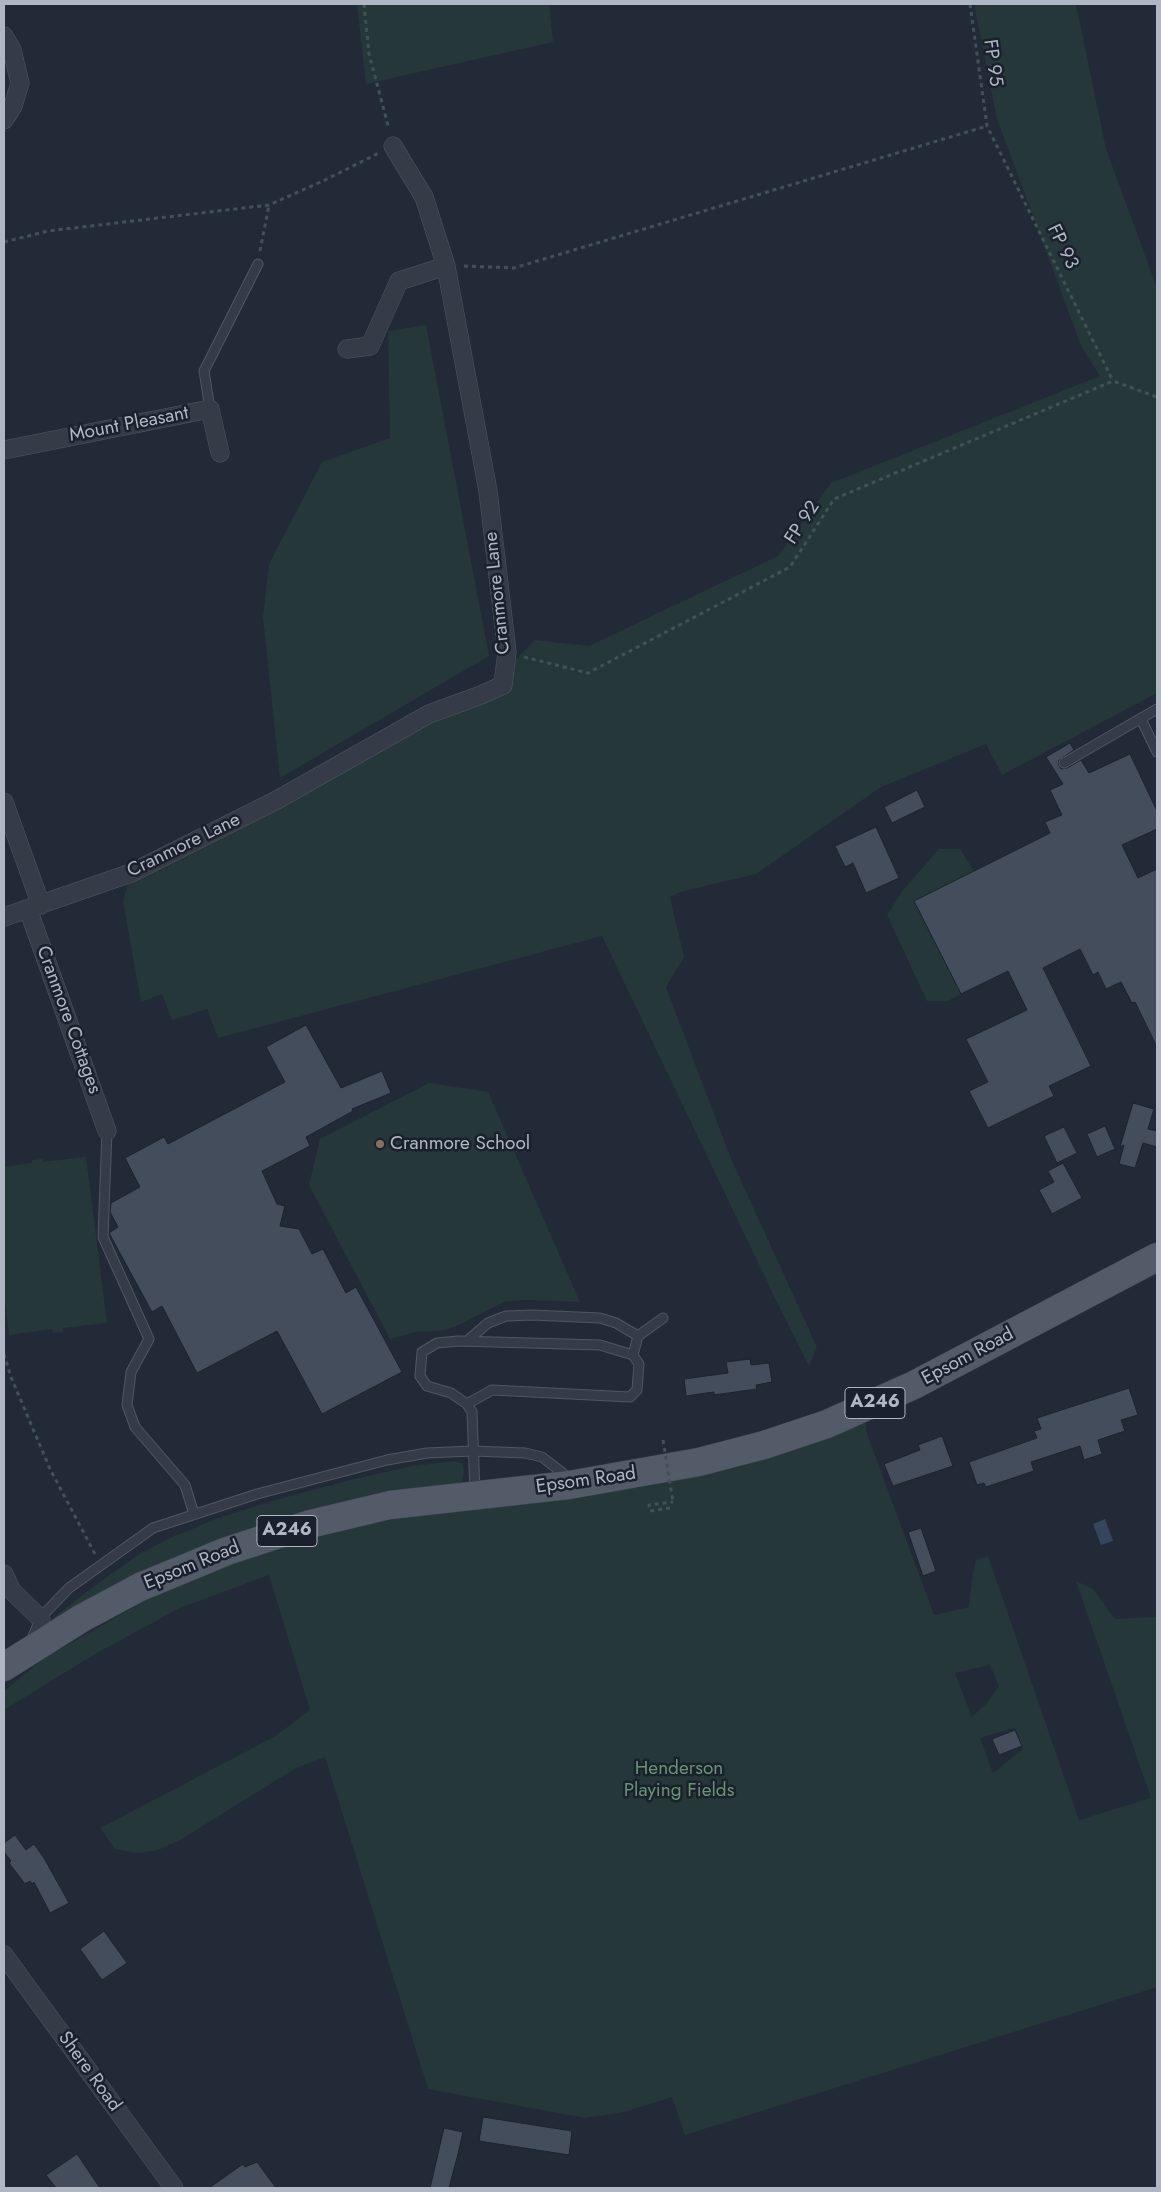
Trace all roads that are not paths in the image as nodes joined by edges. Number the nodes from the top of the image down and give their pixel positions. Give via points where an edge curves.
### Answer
1 (4, 36) edge
2 (4, 120) edge
3 (393, 146) road end
4 (258, 264) road end
5 (446, 266) junction
6 (347, 349) dead end
7 (210, 409) junction
8 (4, 450) edge
9 (220, 453) dead end
10 (1157, 709) edge
11 (1141, 719) junction
12 (1157, 752) edge
13 (1064, 763) dead end
14 (4, 802) edge
15 (35, 907) junction
16 (4, 917) edge
17 (107, 1131) joint
18 (1157, 1257) edge
19 (663, 1318) dead end
20 (638, 1336) junction
21 (467, 1341) junction
22 (632, 1355) junction
23 (467, 1404) junction
24 (473, 1451) junction
25 (569, 1485) junction
26 (475, 1495) junction
27 (194, 1514) junction
28 (4, 1574) edge
29 (41, 1619) junction
30 (27, 1650) junction
31 (4, 1667) edge
32 (4, 1955) edge
33 (174, 2188) edge

1 - 2 street via 12,50 20,83 13,106
3 - 5 street, Cranmore Lane via 424,197
4 - 7 lane via 204,371
5 - 6 street via 399,281 370,346
5 - 15 street, Cranmore Lane via 488,491 507,652 503,685 429,714 275,800 131,873
7 - 8 street, Mount Pleasant
7 - 9 street, Mount Pleasant
10 - 11 lane
11 - 12 lane
11 - 13 lane
14 - 15 street
15 - 16 street, Cranmore Lane
15 - 17 street, Cranmore Cottages
17 - 27 lane via 103,1237 149,1339 131,1372 127,1405 135,1427 185,1484
18 - 25 main road, Epsom Road / A246 via 914,1386 827,1424 699,1462
19 - 20 lane
20 - 21 lane via 600,1318 532,1315 506,1316 488,1323
20 - 22 lane
21 - 22 lane via 600,1345
21 - 23 lane via 437,1343 422,1352 420,1376 427,1386 451,1393
22 - 23 lane via 639,1364 639,1377 637,1390 630,1397 492,1390
23 - 24 lane via 472,1412
24 - 25 lane via 525,1453 542,1457 564,1474
24 - 26 lane
24 - 27 lane via 427,1453 387,1460
25 - 26 main road, Epsom Road / A246
26 - 30 main road, Epsom Road / A246 via 363,1511 257,1540 140,1587
27 - 29 lane via 153,1528 69,1588
28 - 29 street via 12,1590
29 - 30 lane
30 - 31 main road, Epsom Road / A246
32 - 33 street, Shere Road

